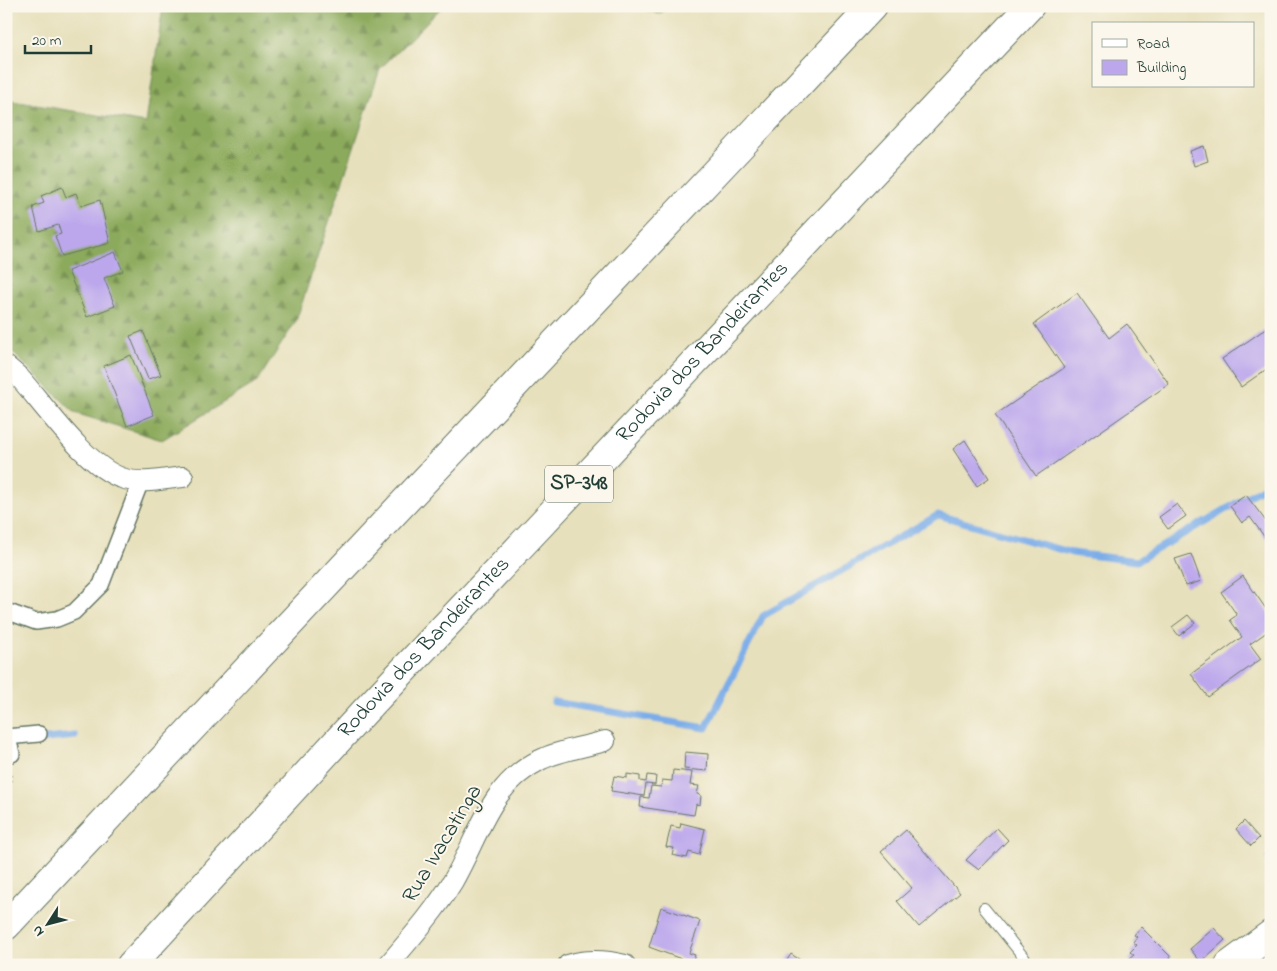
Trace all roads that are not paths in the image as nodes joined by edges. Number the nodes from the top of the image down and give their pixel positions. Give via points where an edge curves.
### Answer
1 (873, 6) edge
2 (1030, 6) edge
3 (6, 366) edge
4 (183, 477) dead end
5 (141, 482) junction
6 (6, 611) edge
7 (39, 734) dead end
8 (605, 741) dead end
9 (9, 742) edge
10 (984, 908) dead end
11 (6, 926) edge
12 (1271, 934) edge
13 (130, 965) edge
14 (388, 965) edge
15 (568, 965) edge
16 (625, 965) edge
17 (1030, 965) edge
18 (1230, 965) edge

1 - 11 main road
2 - 13 main road, Rodovia dos Bandeirantes / SP-348
3 - 5 street via 86,454 104,469 122,478
4 - 5 street
5 - 6 street via 101,584 74,612 36,622
7 - 9 street
8 - 14 street, Rua Ivacatinga via 540,759 517,775 482,818 452,882
10 - 17 lane
12 - 18 main road
15 - 16 street via 602,960

